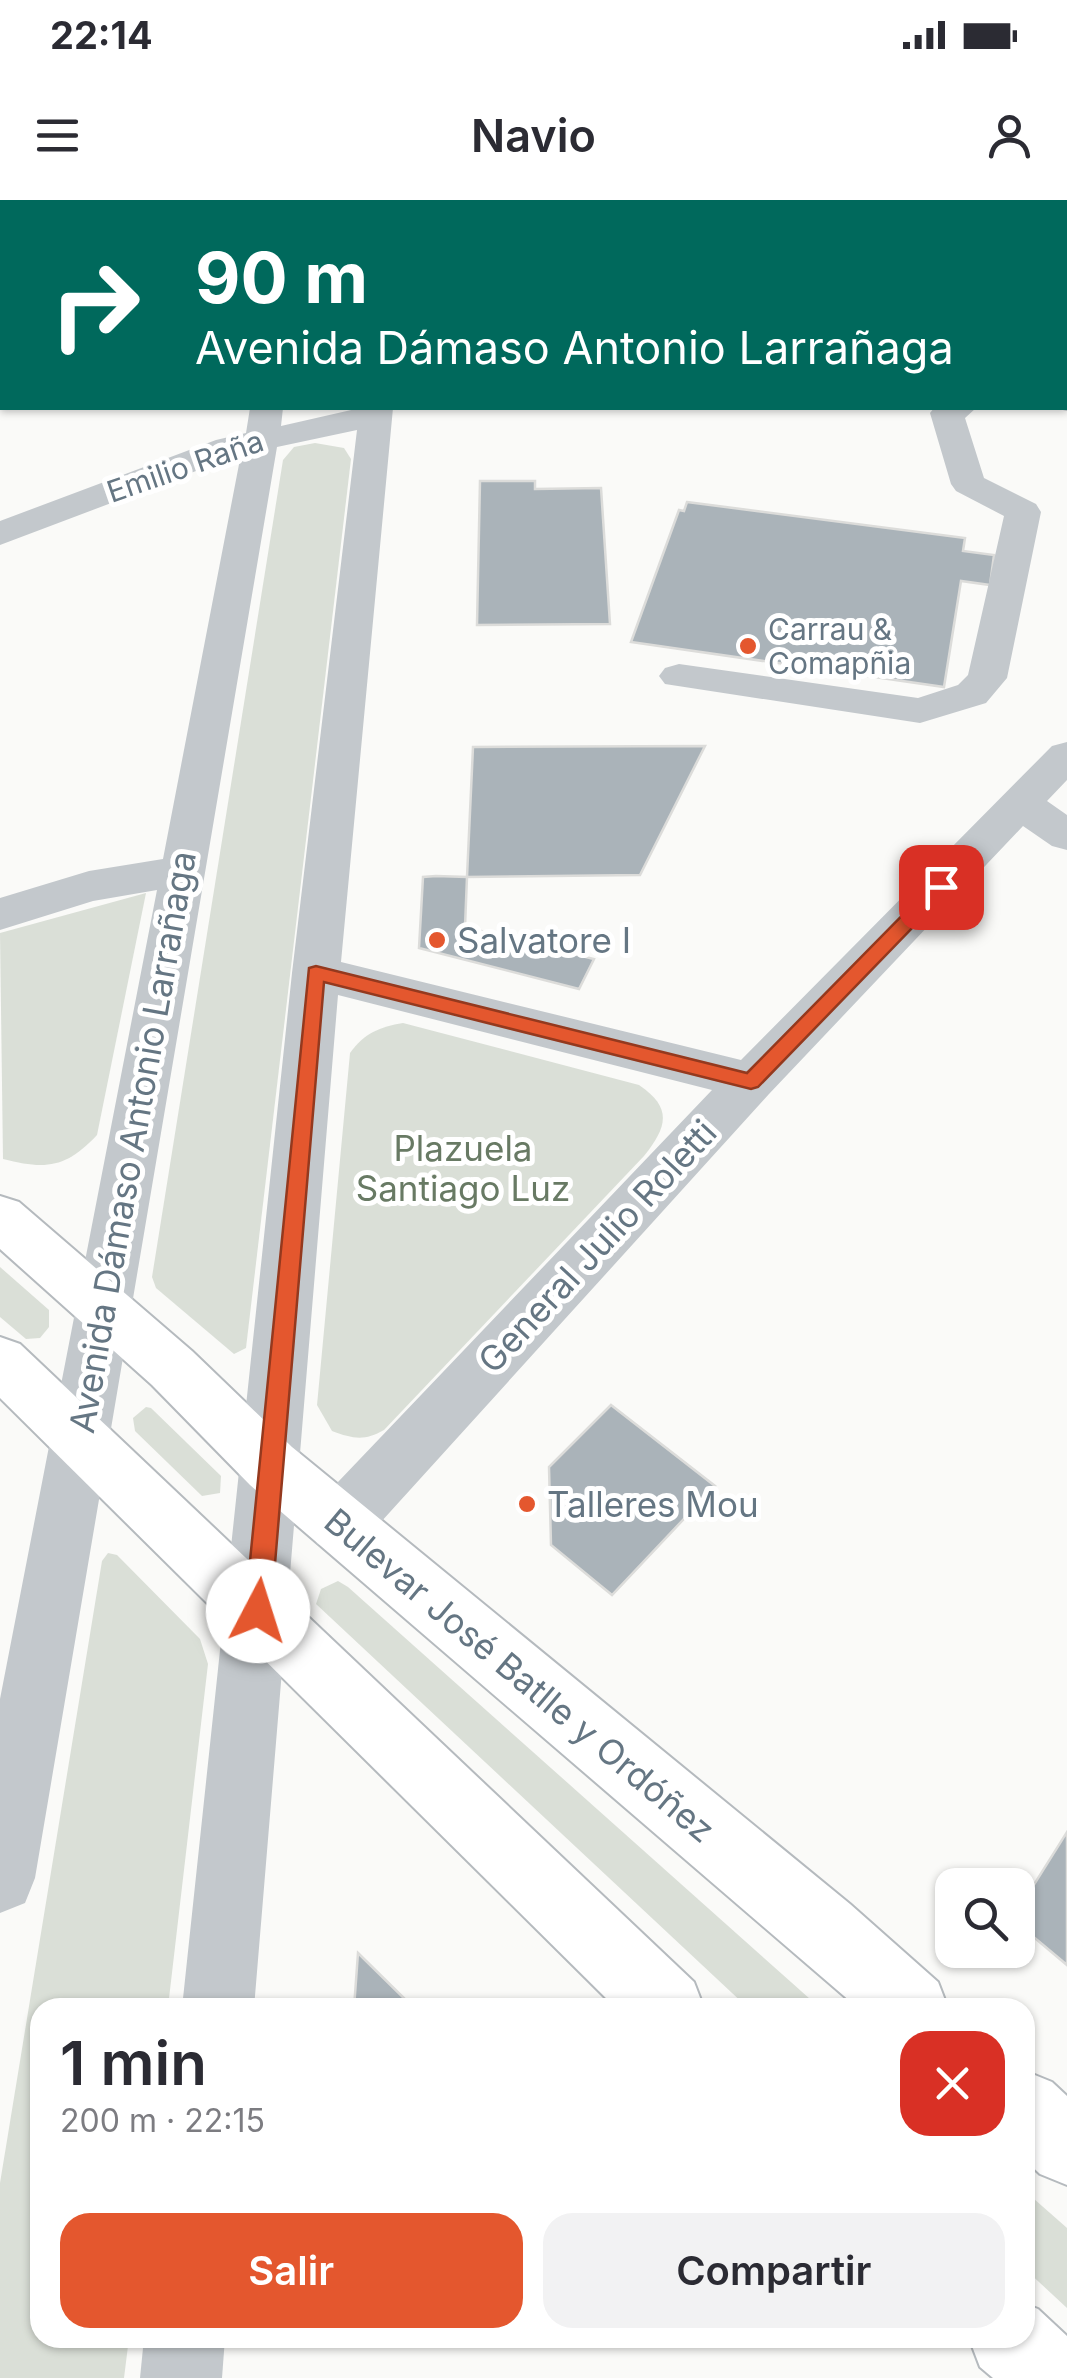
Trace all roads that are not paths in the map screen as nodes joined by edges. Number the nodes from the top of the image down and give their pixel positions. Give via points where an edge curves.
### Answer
1 (953, 410) edge
2 (375, 412) edge
3 (264, 422) edge
4 (0, 534) edge
5 (679, 676) dead end
6 (1067, 755) edge
7 (1022, 804) junction
8 (1067, 836) edge
9 (181, 870) junction
10 (0, 914) edge
11 (316, 973) junction
12 (751, 1081) junction
13 (0, 1217) edge
14 (102, 1306) junction
15 (0, 1362) edge
16 (78, 1437) junction
17 (271, 1466) junction
18 (339, 1524) junction
19 (258, 1611) junction
20 (0, 1878) edge
21 (219, 1998) edge
22 (658, 1998) edge
23 (901, 1998) edge
24 (1035, 2118) edge
25 (1067, 2147) edge
26 (184, 2348) edge
27 (1020, 2348) edge
28 (181, 2378) edge
29 (1053, 2378) edge

1 - 5 street via 946,412 968,484 1022,512 987,678 972,694 920,710
2 - 3 street, Emilio Raña
2 - 11 street
3 - 4 street, Emilio Raña
3 - 9 street, Avenida Dámaso Antonio Larrañaga
6 - 7 street, General Julio Roletti
7 - 8 street
7 - 12 street, General Julio Roletti
9 - 10 street via 89,886
9 - 14 street, Avenida Dámaso Antonio Larrañaga
11 - 12 street
11 - 17 street
12 - 18 street, General Julio Roletti
13 - 14 main road, Bulevar José Batlle y Ordóñez
14 - 16 street, Avenida Dámaso Antonio Larrañaga
14 - 17 main road, Bulevar José Batlle y Ordóñez
15 - 16 main road
16 - 19 main road
16 - 20 street, Avenida Dámaso Antonio Larrañaga
17 - 18 main road, Bulevar José Batlle y Ordóñez
17 - 19 street
18 - 23 main road, Bulevar José Batlle y Ordóñez
19 - 21 street
19 - 22 main road
24 - 25 main road
26 - 28 street
27 - 29 main road

